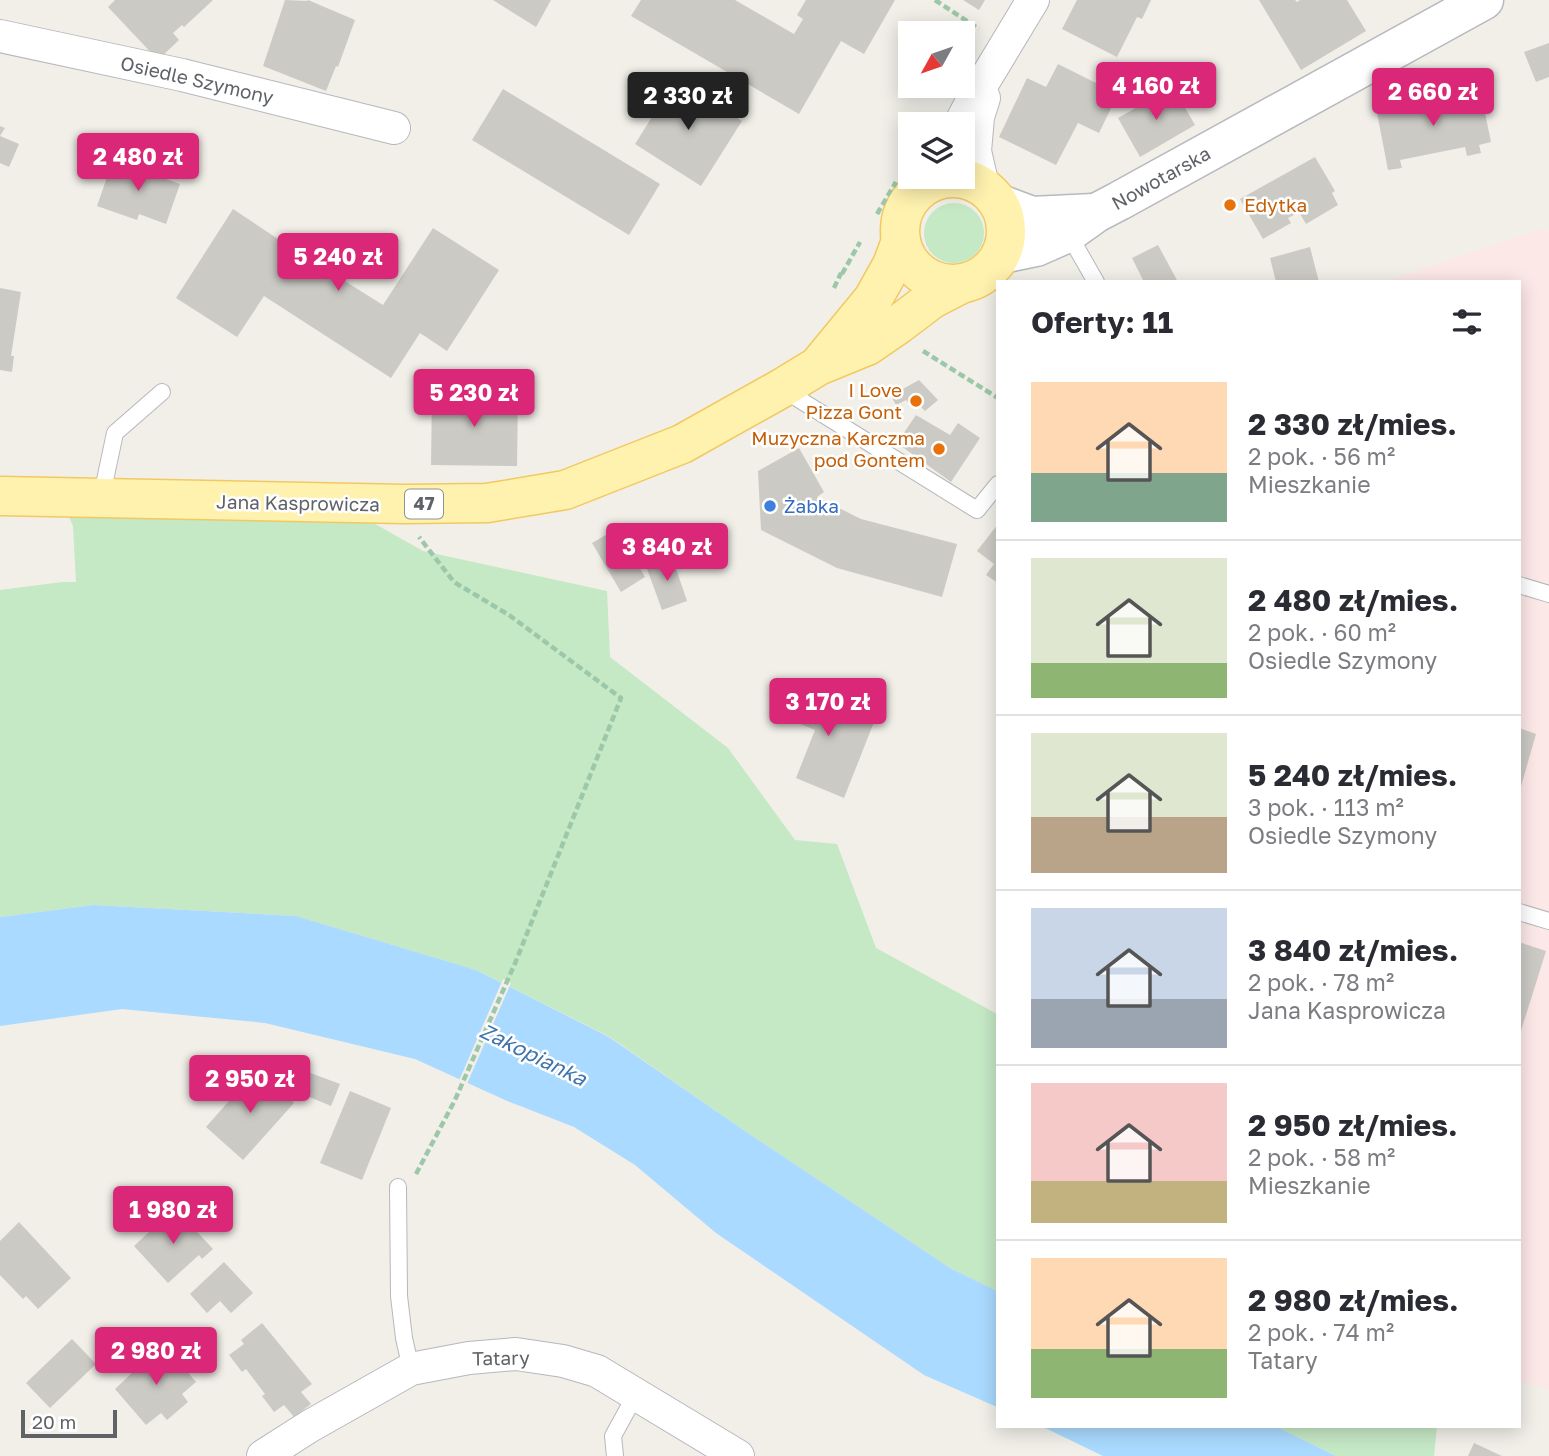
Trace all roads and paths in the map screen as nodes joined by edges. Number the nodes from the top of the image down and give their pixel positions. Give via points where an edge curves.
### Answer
1 (934, 0) edge
2 (1033, 0) edge
3 (1484, 0) edge
4 (986, 33) dead end
5 (0, 36) edge
6 (994, 66) junction
7 (966, 112) edge
8 (394, 128) dead end
9 (975, 186) edge
10 (921, 189) edge
11 (991, 195) junction
12 (1082, 223) junction
13 (901, 241) junction
14 (1002, 254) junction
15 (841, 273) dead end
16 (1096, 280) edge
17 (963, 283) junction
18 (831, 294) dead end
19 (913, 345) dead end
20 (818, 366) junction
21 (782, 388) junction
22 (162, 392) dead end
23 (996, 397) edge
24 (996, 486) edge
25 (0, 496) edge
26 (101, 499) junction
27 (405, 504) junction
28 (1521, 586) edge
29 (1549, 594) edge
30 (1521, 913) edge
31 (1549, 921) edge
32 (455, 1100) dead end
33 (398, 1187) dead end
34 (411, 1370) junction
35 (636, 1394) junction
36 (263, 1456) edge
37 (615, 1456) edge
38 (738, 1456) edge

1 - 4 path
2 - 6 street
3 - 12 main road, Nowotarska
5 - 8 street, Osiedle Szymony
6 - 7 street
6 - 11 street via 978,117 975,151
9 - 11 main road, 47
10 - 13 main road, 47 via 902,214
11 - 12 main road, Nowotarska via 1032,216
11 - 14 main road via 1005,216
12 - 14 main road, Nowotarska via 1036,247
12 - 16 lane
13 - 17 main road via 905,254 923,275 949,284
13 - 20 main road, Jana Kasprowicza / 47 via 873,299
14 - 17 main road, 47 via 986,274
15 - 18 path
17 - 20 main road, Jana Kasprowicza / 47 via 932,299 867,346
19 - 23 path
20 - 21 main road, Jana Kasprowicza / 47
21 - 24 lane via 977,510
21 - 27 main road, Jana Kasprowicza / 47 via 682,443 565,490 486,503
22 - 26 lane via 115,433
25 - 26 main road, Jana Kasprowicza / 47
26 - 27 main road, Jana Kasprowicza / 47
27 - 32 path via 420,540 454,582 509,615 621,698
28 - 29 lane
30 - 31 lane
33 - 34 lane via 399,1296
34 - 35 street, Tatary via 469,1357 516,1354 597,1371
34 - 36 street, Tatary
35 - 37 lane via 613,1436
35 - 38 street, Tatary

